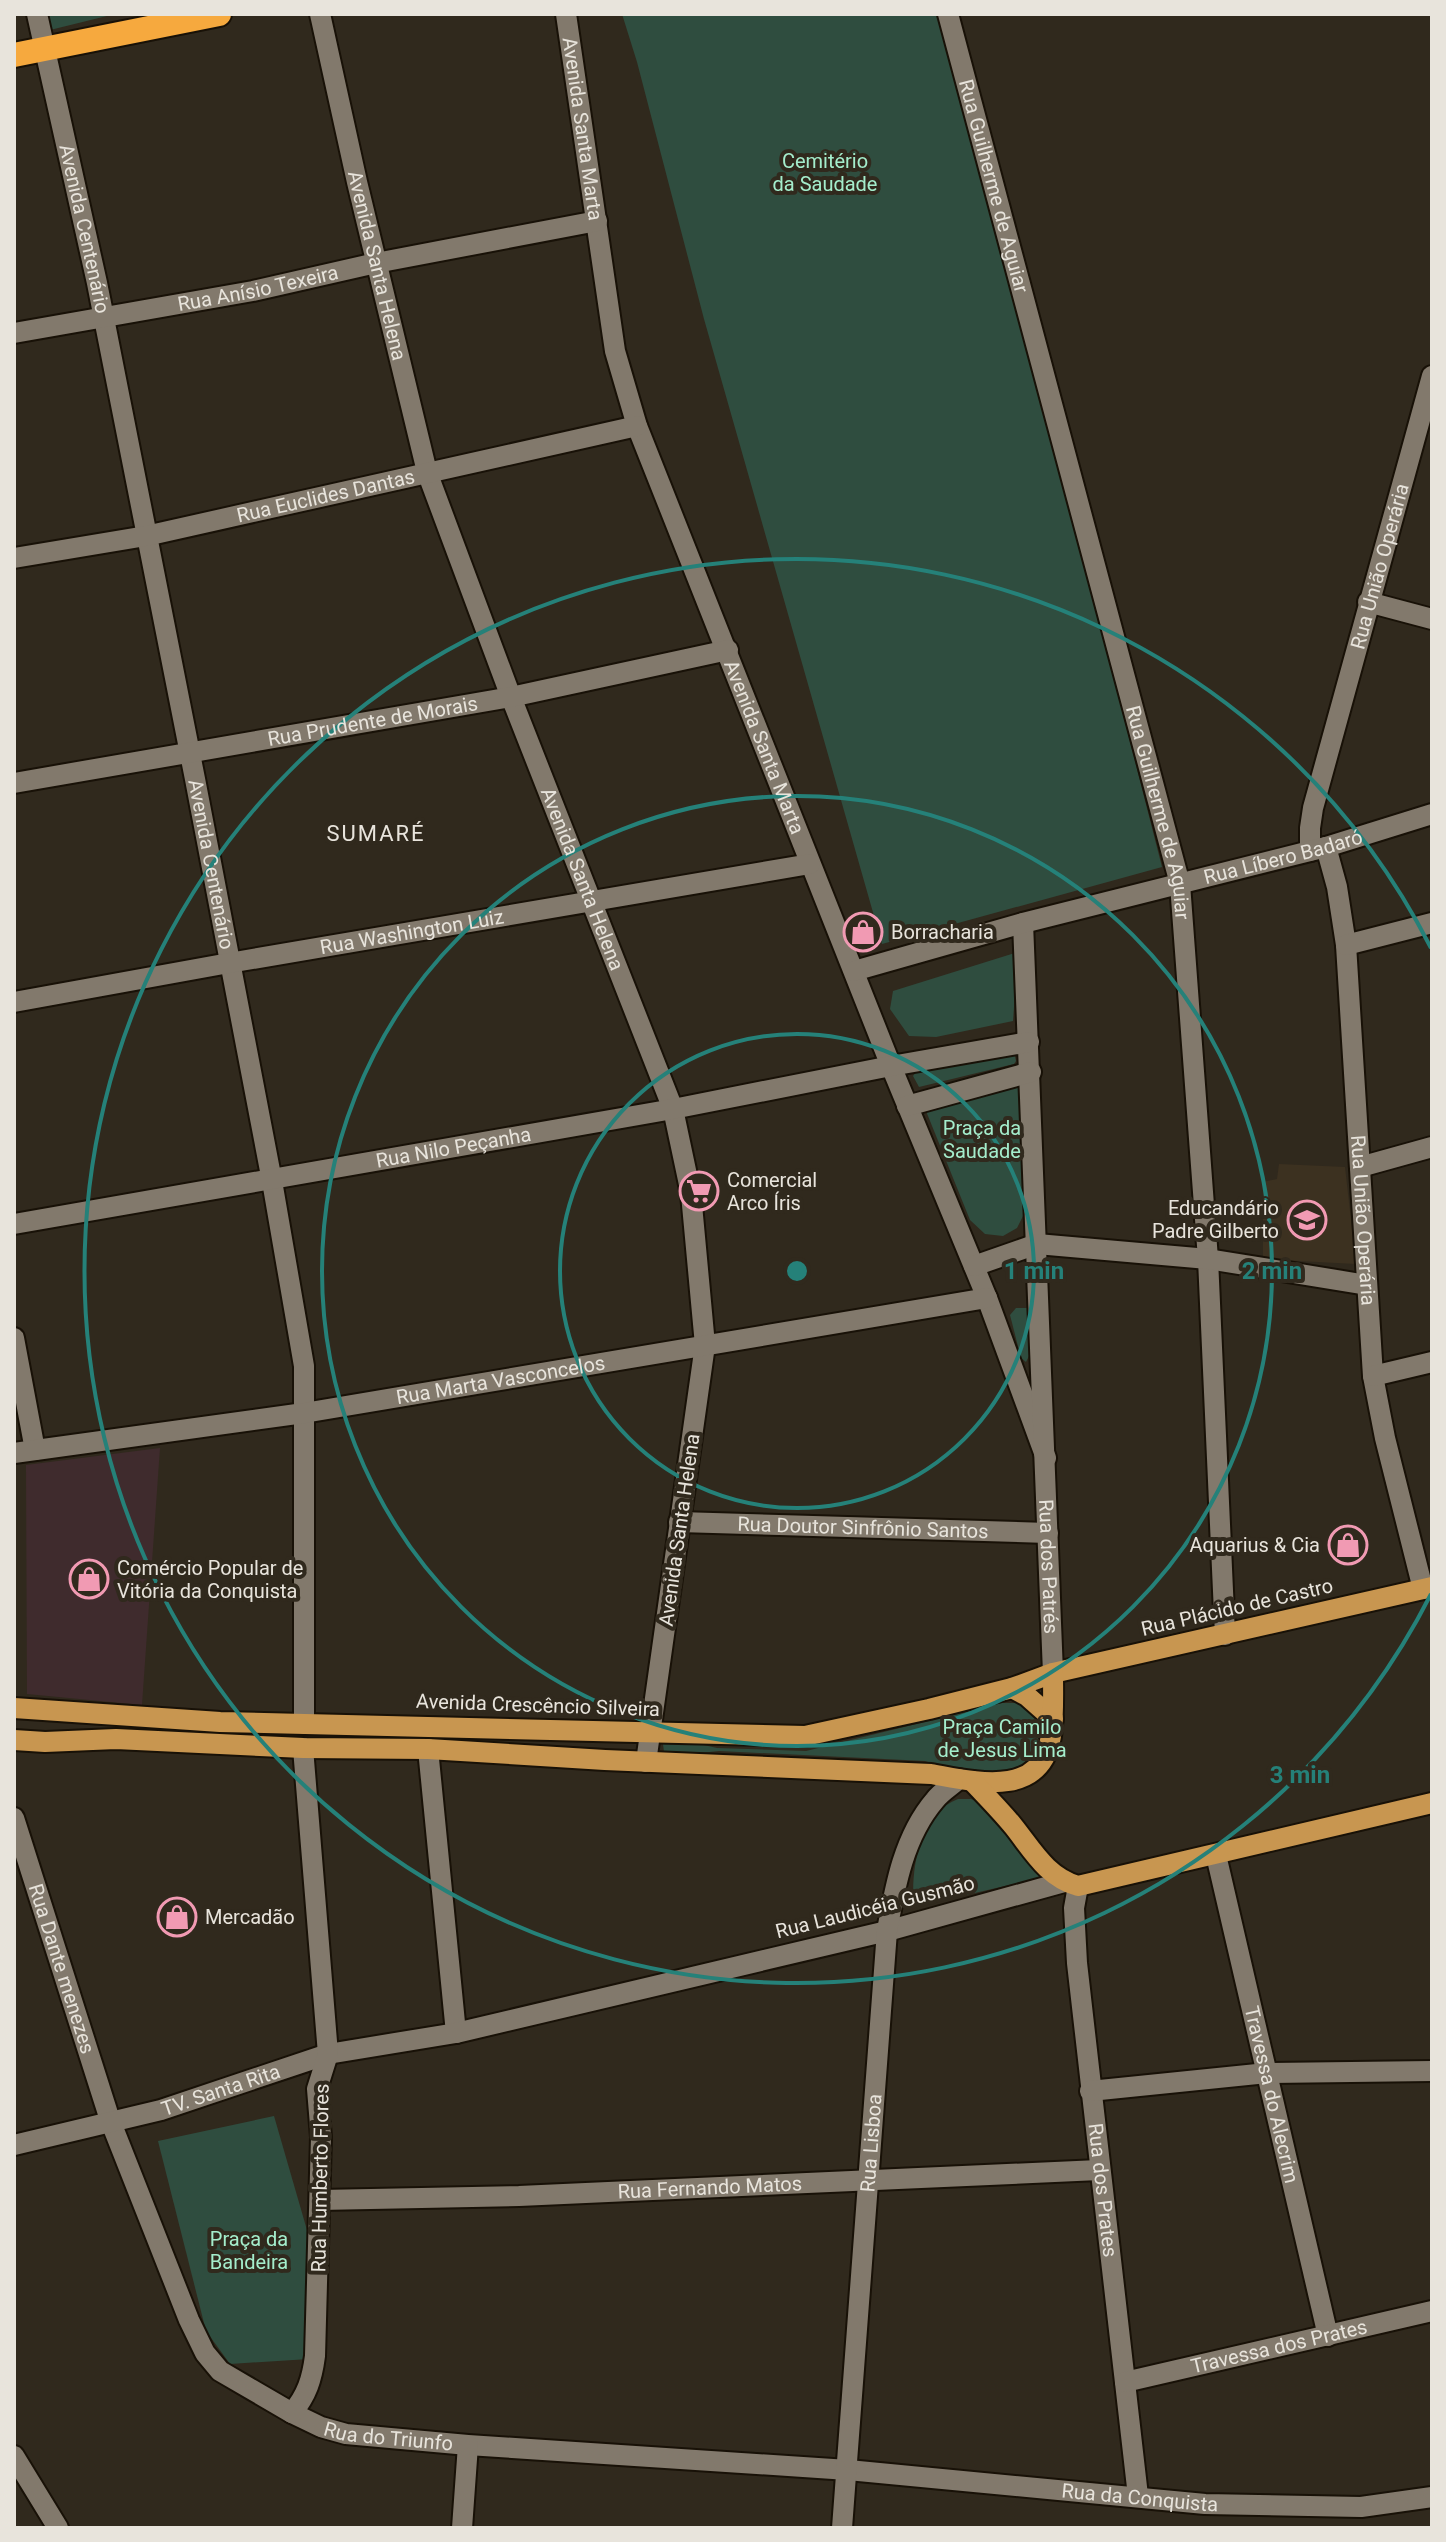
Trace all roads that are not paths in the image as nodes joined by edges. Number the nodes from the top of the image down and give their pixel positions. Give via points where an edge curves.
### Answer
1 (37, 14) edge
2 (320, 14) edge
3 (566, 14) edge
4 (948, 14) edge
5 (213, 15) edge
6 (45, 49) junction
7 (14, 55) edge
8 (597, 221) junction
9 (376, 263) junction
10 (103, 316) junction
11 (14, 333) edge
12 (1430, 389) edge
13 (637, 426) junction
14 (427, 472) junction
15 (146, 536) junction
16 (14, 558) edge
17 (1368, 602) junction
18 (1432, 619) edge
19 (728, 650) junction
20 (511, 697) junction
21 (190, 751) junction
22 (14, 783) edge
23 (1432, 814) edge
24 (1318, 849) junction
25 (810, 864) junction
26 (1180, 884) junction
27 (593, 902) junction
28 (1023, 923) junction
29 (1432, 923) edge
30 (1346, 945) junction
31 (229, 963) junction
32 (854, 971) junction
33 (14, 1002) edge
34 (1029, 1042) junction
35 (891, 1066) junction
36 (1031, 1072) junction
37 (907, 1106) junction
38 (673, 1109) junction
39 (1432, 1147) edge
40 (1360, 1167) junction
41 (272, 1181) junction
42 (14, 1224) edge
43 (1037, 1244) junction
44 (1208, 1259) junction
45 (974, 1266) junction
46 (1367, 1285) junction
47 (987, 1298) junction
48 (14, 1338) edge
49 (705, 1345) junction
50 (1432, 1362) edge
51 (1373, 1376) junction
52 (304, 1413) junction
53 (35, 1450) junction
54 (14, 1453) edge
55 (1046, 1458) junction
56 (679, 1522) junction
57 (1048, 1533) junction
58 (1428, 1588) edge
59 (1225, 1635) junction
60 (1053, 1673) junction
61 (1012, 1688) junction
62 (14, 1708) edge
63 (48, 1709) junction
64 (1053, 1719) junction
65 (304, 1724) junction
66 (650, 1732) junction
67 (14, 1740) edge
68 (45, 1742) junction
69 (303, 1748) junction
70 (428, 1749) junction
71 (646, 1762) junction
72 (965, 1780) junction
73 (1432, 1803) edge
74 (14, 1818) edge
75 (1216, 1855) junction
76 (1071, 1884) junction
77 (887, 1931) junction
78 (456, 2033) junction
79 (328, 2054) junction
80 (1432, 2071) edge
81 (1267, 2073) junction
82 (1090, 2091) junction
83 (110, 2120) junction
84 (14, 2145) edge
85 (1099, 2170) junction
86 (867, 2182) junction
87 (320, 2200) junction
88 (1432, 2311) edge
89 (1328, 2336) junction
90 (1125, 2382) junction
91 (292, 2413) junction
92 (468, 2445) junction
93 (14, 2456) edge
94 (848, 2470) junction
95 (1138, 2496) junction
96 (1432, 2497) edge
97 (58, 2528) edge
98 (462, 2528) edge
99 (842, 2528) edge

1 - 6 street, Avenida Centenário
2 - 9 street, Avenida Santa Helena
3 - 8 street, Avenida Santa Marta
4 - 26 street, Rua Guilherme de Aguiar
5 - 6 highway
6 - 7 highway
6 - 10 street, Avenida Centenário
8 - 9 street, Rua Anísio Texeira
8 - 13 street, Avenida Santa Marta via 615,351
9 - 10 street, Rua Anísio Texeira via 253,291
9 - 14 street, Avenida Santa Helena
10 - 11 street, Rua Anísio Texeira
10 - 15 street, Avenida Centenário
12 - 17 street, Rua União Operária
13 - 14 street, Rua Euclides Dantas
13 - 19 street, Avenida Santa Marta
14 - 15 street, Rua Euclides Dantas
14 - 20 street, Avenida Santa Helena
15 - 16 street, Rua Euclides Dantas
15 - 21 street, Avenida Centenário
17 - 18 street
17 - 24 street, Rua União Operária via 1313,808
19 - 20 street, Rua Prudente de Morais
19 - 25 street, Avenida Santa Marta
20 - 21 street, Rua Prudente de Morais
20 - 27 street, Avenida Santa Helena
21 - 22 street, Rua Prudente de Morais
21 - 31 street, Avenida Centenário
23 - 24 street, Rua Líbero Badaró
24 - 26 street, Rua Líbero Badaró
24 - 30 street, Rua União Operária via 1337,887
25 - 27 street, Rua Washington Luiz
25 - 32 street, Avenida Santa Marta
26 - 28 street, Rua Líbero Badaró
26 - 44 street, Rua Guilherme de Aguiar
27 - 31 street, Rua Washington Luiz
27 - 38 street, Avenida Santa Helena
28 - 32 street, Rua Líbero Badaró
28 - 34 street
29 - 30 street
30 - 40 street, Rua União Operária
31 - 33 street, Rua Washington Luiz
31 - 41 street, Avenida Centenário
32 - 35 street, Avenida Santa Marta
34 - 35 street, Rua Nilo Peçanha
34 - 36 street
35 - 37 street, Avenida Santa Marta
35 - 38 street, Rua Nilo Peçanha
36 - 37 street
36 - 43 street
37 - 45 street, Avenida Santa Marta
38 - 41 street, Rua Nilo Peçanha
38 - 49 street, Avenida Santa Helena via 691,1194
39 - 40 street
40 - 46 street, Rua União Operária
41 - 42 street, Rua Nilo Peçanha
41 - 52 street, Avenida Centenário via 304,1366
43 - 44 street
43 - 45 street
43 - 55 street
44 - 46 street
44 - 59 street, Rua Guilherme de Aguiar
45 - 47 street, Avenida Santa Marta
46 - 51 street, Rua União Operária
47 - 49 street, Rua Marta Vasconcelos
47 - 55 street, Avenida Santa Marta
48 - 53 street
49 - 52 street, Rua Marta Vasconcelos
49 - 56 street, Avenida Santa Helena
50 - 51 street
51 - 58 street, Rua União Operária
52 - 53 street, Rua Marta Vasconcelos
52 - 65 street, Avenida Centenário
53 - 54 street, Rua Marta Vasconcelos
55 - 57 street, Rua dos Patrés
56 - 57 street, Rua Doutor Sinfrônio Santos
56 - 66 street, Avenida Santa Helena
57 - 60 street, Rua dos Patrés
58 - 59 main road, Rua Plácido de Castro
59 - 60 main road, Rua Plácido de Castro
60 - 61 main road, Avenida Crescêncio Silveira
60 - 64 main road
61 - 64 main road
61 - 66 main road, Avenida Crescêncio Silveira via 805,1736
62 - 63 main road, Avenida Crescêncio Silveira
63 - 65 main road, Avenida Crescêncio Silveira
63 - 68 main road via 54,1726
64 - 72 main road via 1046,1753 1028,1776 1017,1781
65 - 66 main road, Avenida Crescêncio Silveira
66 - 71 street, Avenida Santa Helena
67 - 68 main road
68 - 69 main road via 116,1739
69 - 70 main road
69 - 79 street, Rua Humberto Flores
70 - 71 main road
70 - 78 street
71 - 72 main road via 931,1774
72 - 76 main road via 1013,1826 1039,1861
72 - 77 street, Rua Lisboa via 937,1797 916,1828 900,1869
73 - 75 main road, Rua Laudicéia Gusmão
74 - 83 street, Rua Dante menezes
75 - 76 main road, Rua Laudicéia Gusmão
75 - 81 street, Travessa do Alecrim
76 - 77 street, Rua Laudicéia Gusmão
76 - 82 street, Rua dos Prates
77 - 78 street, Rua Laudicéia Gusmão
77 - 86 street, Rua Lisboa
78 - 79 street, Rua Laudicéia Gusmão
79 - 83 street, TV. Santa Rita via 161,2110
79 - 87 street, Rua Humberto Flores via 317,2089
80 - 81 street
81 - 82 street
81 - 89 street, Travessa do Alecrim
82 - 85 street, Rua dos Prates
83 - 84 street
83 - 91 street, Rua do Triunfo via 205,2353 220,2371
85 - 86 street, Rua Fernando Matos
85 - 90 street, Rua dos Prates
86 - 87 street, Rua Fernando Matos
86 - 94 street, Rua Lisboa
87 - 91 street, Rua Humberto Flores via 312,2379
88 - 89 street, Travessa dos Prates
89 - 90 street, Travessa dos Prates
90 - 95 street, Rua dos Prates
91 - 92 street, Rua do Triunfo via 346,2434
92 - 94 street, Rua do Triunfo
92 - 98 street
93 - 97 street
94 - 95 street, Rua da Conquista
94 - 99 street, Rua Lisboa
95 - 96 street, Rua da Conquista via 1307,2507 1361,2507

